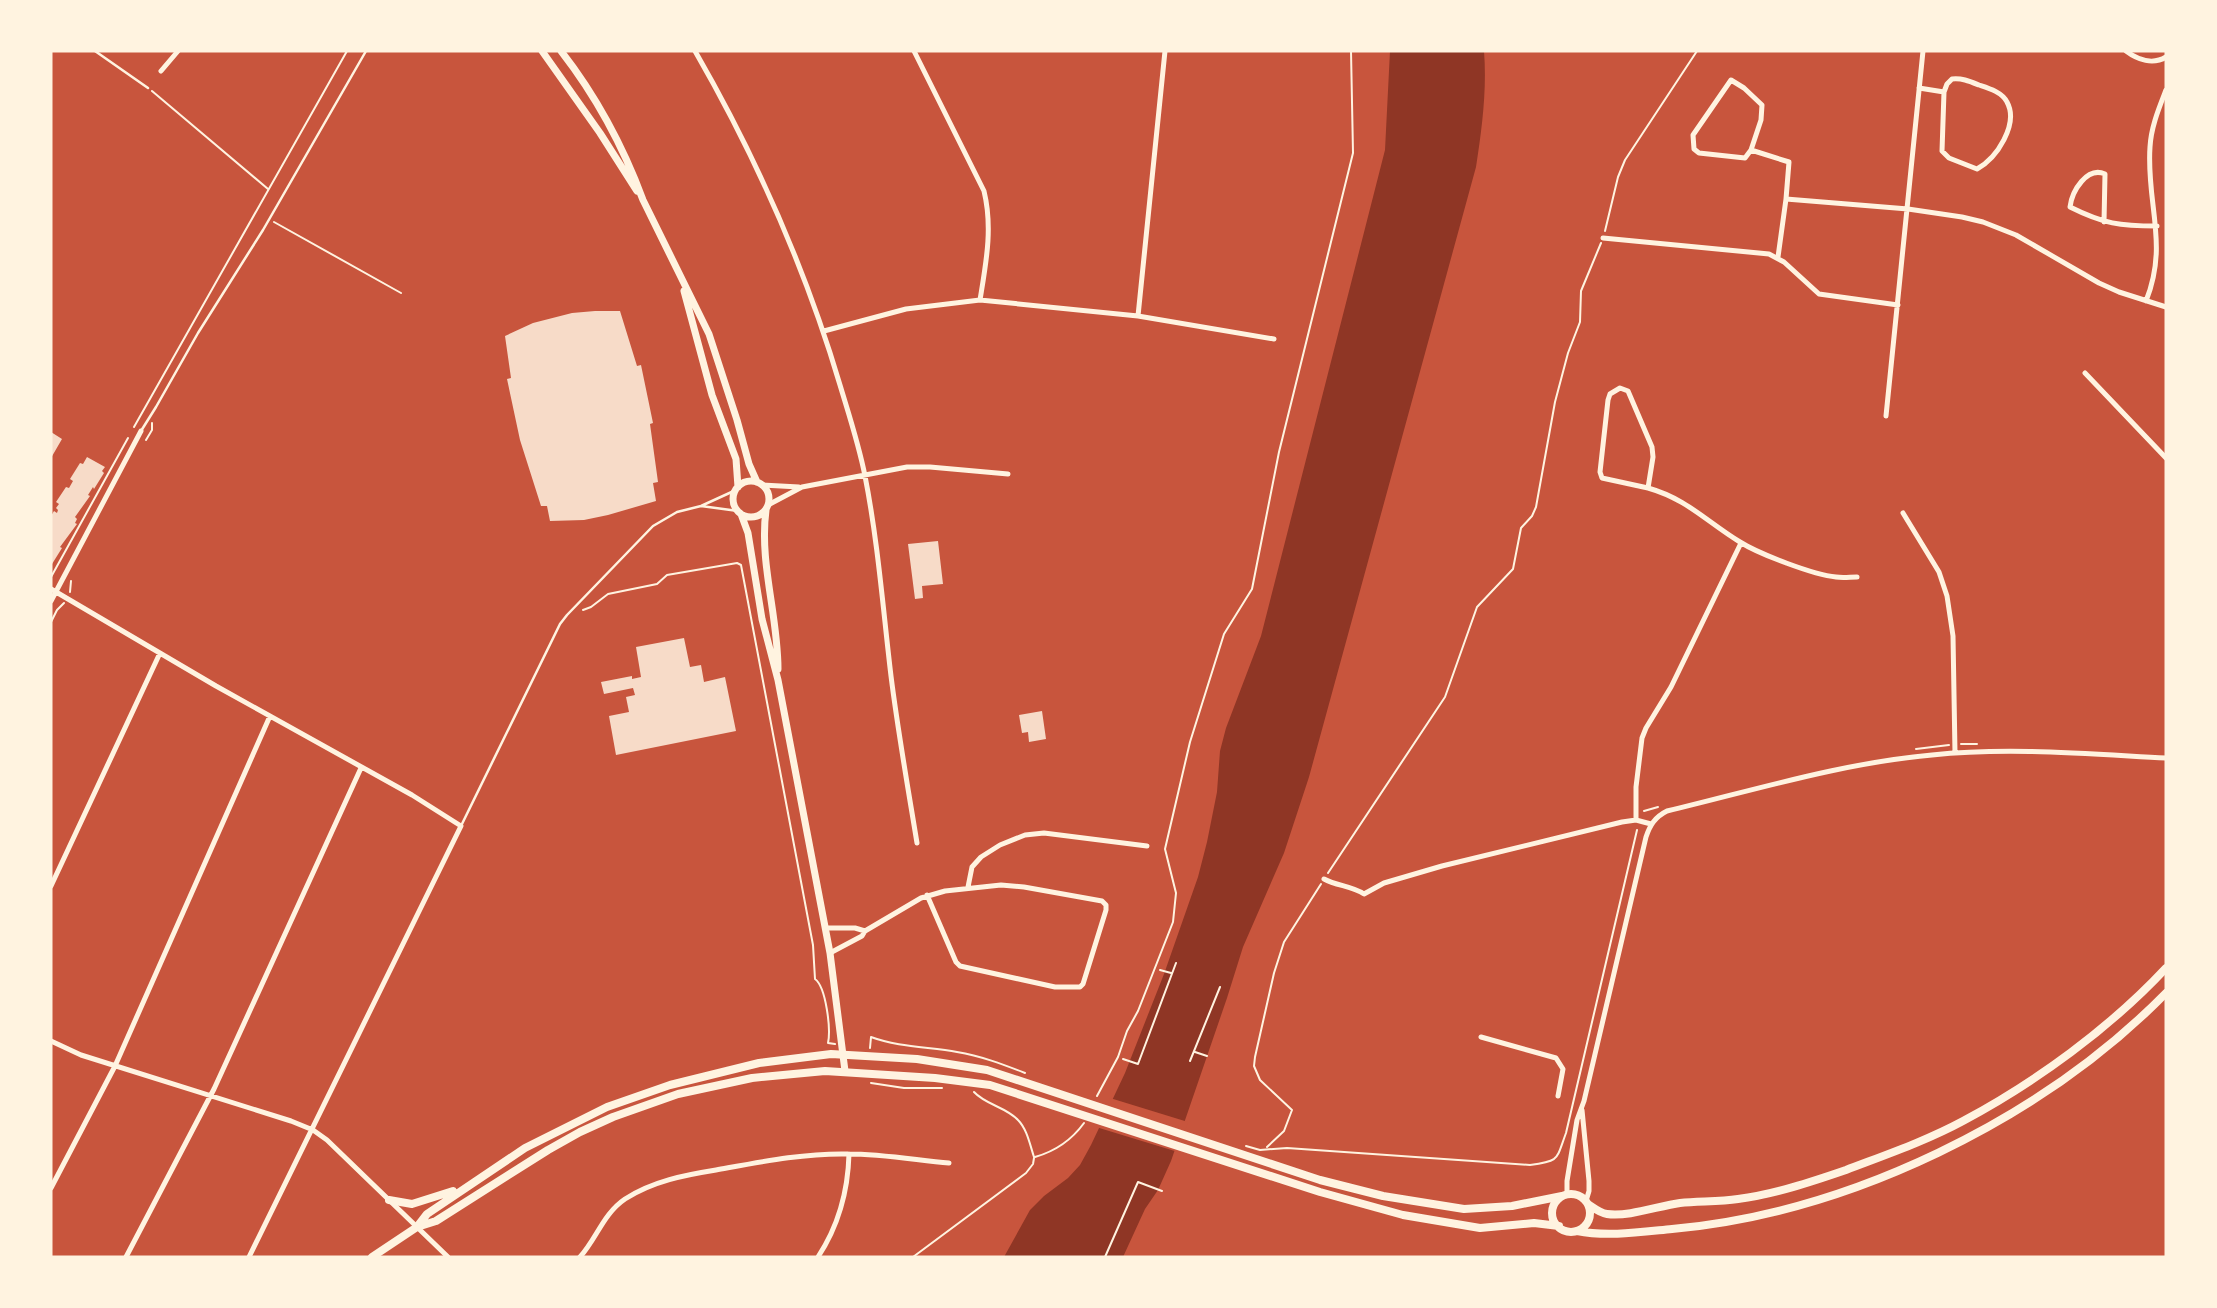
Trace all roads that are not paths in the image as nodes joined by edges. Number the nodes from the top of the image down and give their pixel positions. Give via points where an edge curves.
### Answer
1 (95, 51) edge
2 (178, 51) edge
3 (366, 51) edge
4 (542, 51) edge
5 (561, 51) edge
6 (695, 51) edge
7 (914, 51) edge
8 (1165, 51) edge
9 (1923, 51) edge
10 (2126, 51) edge
11 (2166, 58) edge
12 (161, 71) dead end
13 (148, 88) road end
14 (1919, 88) junction
15 (2166, 90) edge
16 (1944, 92) junction
17 (1751, 150) junction
18 (1786, 199) junction
19 (643, 200) junction
20 (1908, 209) junction
21 (2104, 222) junction
22 (2157, 226) junction
23 (1603, 238) road end
24 (1778, 257) junction
25 (680, 273) junction
26 (980, 300) junction
27 (2146, 301) junction
28 (1898, 305) junction
29 (2166, 307) edge
30 (1138, 316) junction
31 (824, 331) junction
32 (1274, 339) dead end
33 (2085, 373) dead end
34 (1886, 416) dead end
35 (141, 431) joint
36 (2166, 458) edge
37 (865, 474) junction
38 (1008, 474) dead end
39 (760, 484) junction
40 (802, 487) junction
41 (1648, 488) junction
42 (737, 489) junction
43 (701, 506) junction
44 (767, 507) junction
45 (739, 512) junction
46 (1903, 513) dead end
47 (1741, 543) junction
48 (1857, 577) dead end
49 (53, 591) edge
50 (51, 601) edge
51 (160, 653) junction
52 (778, 680) junction
53 (270, 716) junction
54 (1955, 753) junction
55 (2166, 758) edge
56 (361, 768) junction
57 (1637, 820) junction
58 (1651, 824) junction
59 (461, 826) junction
60 (918, 843) dead end
61 (1147, 846) dead end
62 (1324, 879) road end
63 (51, 886) edge
64 (968, 887) junction
65 (927, 895) junction
66 (825, 928) junction
67 (865, 931) junction
68 (830, 953) junction
69 (2166, 968) edge
70 (2166, 993) edge
71 (1481, 1037) dead end
72 (51, 1041) edge
73 (843, 1050) junction
74 (116, 1066) junction
75 (845, 1071) junction
76 (210, 1095) junction
77 (1558, 1096) dead end
78 (1582, 1110) junction
79 (313, 1130) junction
80 (849, 1154) junction
81 (949, 1163) dead end
82 (469, 1185) junction
83 (51, 1188) edge
84 (1565, 1195) junction
85 (389, 1200) junction
86 (1587, 1202) junction
87 (1559, 1226) junction
88 (417, 1227) junction
89 (1577, 1231) junction
90 (126, 1257) edge
91 (249, 1257) edge
92 (372, 1257) edge
93 (448, 1257) edge
94 (580, 1257) edge
95 (818, 1257) edge

1 - 13 lane
2 - 12 street
3 - 35 lane
4 - 19 street
5 - 19 street via 594,96
6 - 31 street via 772,197
7 - 26 street via 984,191 988,250
8 - 30 street
9 - 14 street
10 - 11 street via 2147,61
14 - 16 street
14 - 20 street
15 - 22 street via 2150,147
16 - 16 street via 1951,79 1964,79 2007,102 2010,120 2005,137 1977,169 1942,151
17 - 17 street via 1745,158 1699,153 1692,144 1693,135 1731,80 1762,104
17 - 18 street via 1789,162
18 - 20 street
18 - 24 street
19 - 25 street
20 - 27 street via 1998,226 2099,283
20 - 28 street
21 - 21 street via 2070,207 2080,184 2094,172 2105,174
21 - 22 street
22 - 27 street via 2157,262
23 - 24 street
24 - 28 street via 1819,294
25 - 39 street via 709,334 749,464
25 - 42 street via 712,395 736,459
26 - 30 street
26 - 31 street via 906,309
27 - 29 street
28 - 34 street
30 - 32 street
31 - 37 street
33 - 36 street
35 - 49 street
37 - 38 street via 907,467
37 - 40 street
37 - 60 street
39 - 40 street
39 - 42 street via 748,481
39 - 44 street via 769,494
40 - 44 street
41 - 41 street via 1651,447 1628,391 1620,388 1608,400 1600,472 1602,478
41 - 47 street via 1681,501
42 - 43 lane
42 - 45 street via 733,500
43 - 45 lane
43 - 59 lane via 677,512 653,526 566,615
44 - 45 street via 753,517
44 - 52 street via 764,546 778,644
45 - 52 street via 748,533 761,619
46 - 54 street via 1939,572 1947,596 1953,636
47 - 48 street via 1801,568
47 - 57 street via 1642,738
49 - 50 street
49 - 51 street
51 - 53 street
51 - 63 street
52 - 66 street
53 - 56 street
53 - 74 street
54 - 55 street
54 - 58 street via 1818,774 1667,811
56 - 59 street
56 - 76 street
57 - 58 street
57 - 62 street via 1442,866 1384,883 1364,894
58 - 78 street
59 - 79 street
61 - 64 street via 1044,833 1025,835 976,861
64 - 65 street
64 - 65 street via 1001,885 1102,901 1106,910 1080,987 1055,987 960,966
65 - 67 street
66 - 67 street
66 - 68 street
67 - 68 street
68 - 73 street
69 - 86 main road via 2094,1034 2023,1084 1963,1121 1891,1154 1816,1180 1739,1199 1617,1214 1600,1212
70 - 89 main road via 2090,1060 2033,1101 1974,1136 1900,1169 1768,1213 1694,1227 1592,1234
71 - 77 street via 1556,1058 1563,1069
72 - 74 street
73 - 75 street
73 - 82 main road via 759,1063 670,1085 607,1107 525,1147
73 - 84 main road via 987,1070 1320,1180 1383,1196 1464,1209 1512,1206
74 - 76 street
74 - 83 street
75 - 87 main road via 989,1085 1403,1215 1480,1228 1534,1223
75 - 88 main road via 752,1078 678,1094 613,1116 548,1150 436,1221
76 - 79 street
76 - 90 street
78 - 84 street
78 - 86 street
79 - 85 street
79 - 91 street
80 - 81 street
80 - 94 street via 746,1164 657,1183 614,1208
80 - 95 street via 841,1211
82 - 85 main road via 421,1203
82 - 88 main road via 427,1214
84 - 86 main road via 1577,1195
84 - 87 main road via 1553,1208
85 - 88 street
86 - 89 main road via 1588,1222
87 - 89 main road
88 - 92 main road
88 - 93 street

